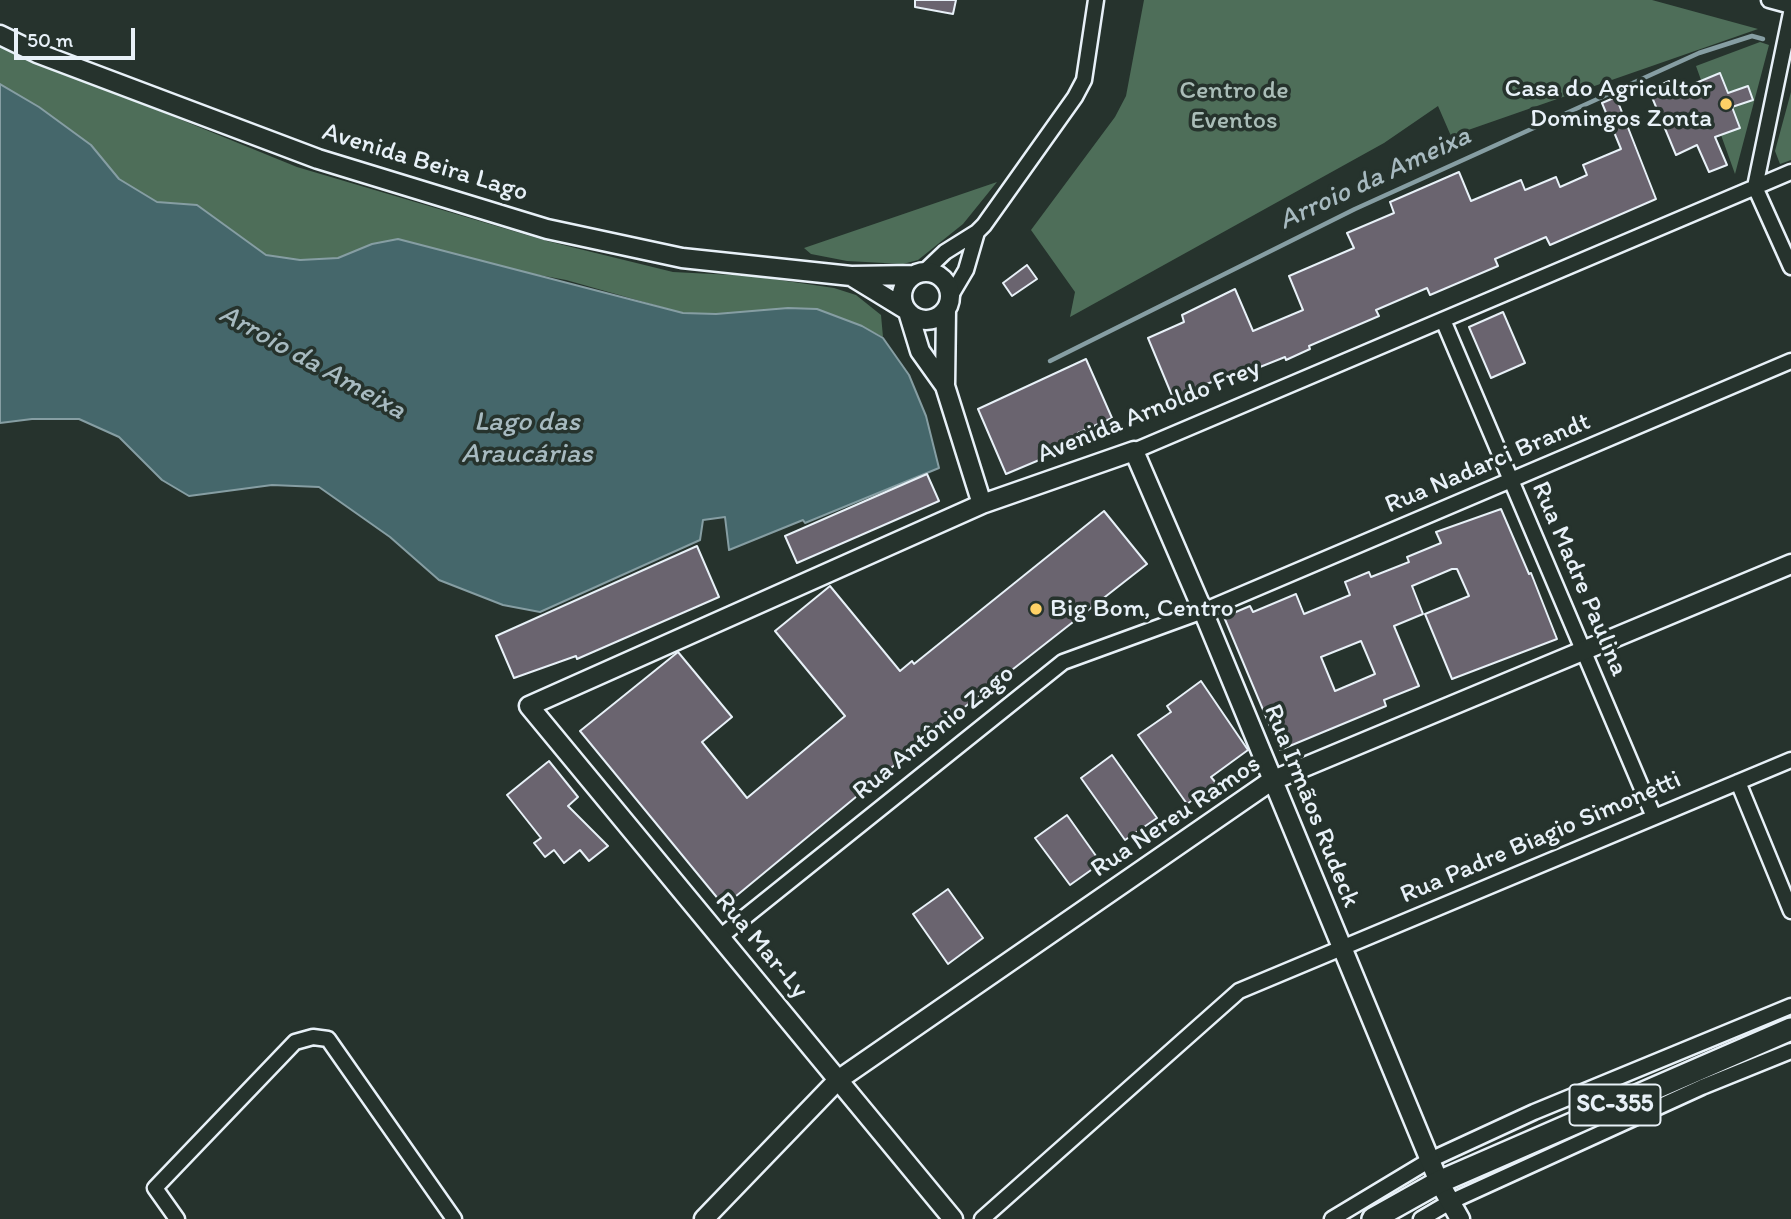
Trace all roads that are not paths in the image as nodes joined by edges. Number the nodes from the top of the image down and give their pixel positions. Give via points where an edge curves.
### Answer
1 (1096, 0) edge
2 (1769, 0) edge
3 (1791, 6) edge
4 (1791, 13) edge
5 (0, 35) edge
6 (1791, 172) edge
7 (1755, 187) junction
8 (977, 232) junction
9 (1791, 267) edge
10 (919, 273) junction
11 (851, 276) junction
12 (948, 304) junction
13 (907, 312) junction
14 (1443, 320) junction
15 (1791, 360) edge
16 (946, 386) junction
17 (1133, 451) junction
18 (1511, 481) junction
19 (982, 504) junction
20 (1791, 564) edge
21 (1203, 611) junction
22 (1583, 651) junction
23 (529, 706) joint
24 (1791, 760) edge
25 (1271, 781) junction
26 (1738, 782) junction
27 (1654, 817) junction
28 (1791, 911) edge
29 (720, 937) junction
30 (1341, 947) junction
31 (1791, 1006) edge
32 (1791, 1029) edge
33 (1791, 1051) edge
34 (838, 1080) junction
35 (1430, 1160) junction
36 (1439, 1182) junction
37 (1450, 1202) junction
38 (177, 1219) edge
39 (454, 1219) edge
40 (704, 1219) edge
41 (953, 1219) edge
42 (982, 1219) edge
43 (1332, 1219) edge
44 (1373, 1219) edge
45 (1421, 1219) edge
46 (1460, 1219) edge

1 - 8 street via 1084,80
2 - 3 street
4 - 7 street
5 - 11 street, Avenida Beira Lago via 318,159 548,229 682,258
6 - 7 street, Avenida Arnoldo Frey
7 - 9 street
7 - 14 street, Avenida Arnoldo Frey
8 - 10 street
8 - 12 street
10 - 11 street, Avenida Beira Lago
10 - 12 street via 943,278
10 - 13 street via 902,289
11 - 13 street, Avenida Beira Lago
12 - 13 street via 929,321
12 - 16 street
13 - 16 street via 920,351
14 - 17 street, Avenida Arnoldo Frey
14 - 18 street, Rua Madre Paulina
15 - 18 street, Rua Nadarci Brandt
16 - 19 street
17 - 19 street, Avenida Arnoldo Frey
17 - 21 street, Rua Irmãos Rudeck
18 - 21 street, Rua Nadarci Brandt
18 - 22 street, Rua Madre Paulina
19 - 23 street, Avenida Arnoldo Frey
20 - 22 street, Rua Nereu Ramos
21 - 25 street, Rua Irmãos Rudeck
21 - 29 street, Rua Antônio Zago via 1063,662
22 - 25 street, Rua Nereu Ramos
22 - 27 street, Rua Madre Paulina
23 - 29 street, Rua Mar-Ly
24 - 26 street, Rua Padre Biagio Simonetti
25 - 30 street, Rua Irmãos Rudeck
25 - 34 street, Rua Nereu Ramos
26 - 27 street, Rua Padre Biagio Simonetti
26 - 28 street
27 - 30 street, Rua Padre Biagio Simonetti
29 - 34 street, Rua Mar-Ly
30 - 35 street, Rua Irmãos Rudeck
30 - 42 street, Rua Padre Biagio Simonetti via 1239,991
31 - 35 street
32 - 36 main road, SC-355
33 - 37 street
34 - 40 street, Rua Nereu Ramos
34 - 41 street, Rua Mar-Ly
35 - 36 street, Rua Irmãos Rudeck
35 - 43 street
36 - 37 street, Rua Irmãos Rudeck
36 - 44 main road, SC-355
37 - 45 street
37 - 46 street, Rua Irmãos Rudeck
38 - 39 street via 155,1188 295,1042 313,1037 328,1040

